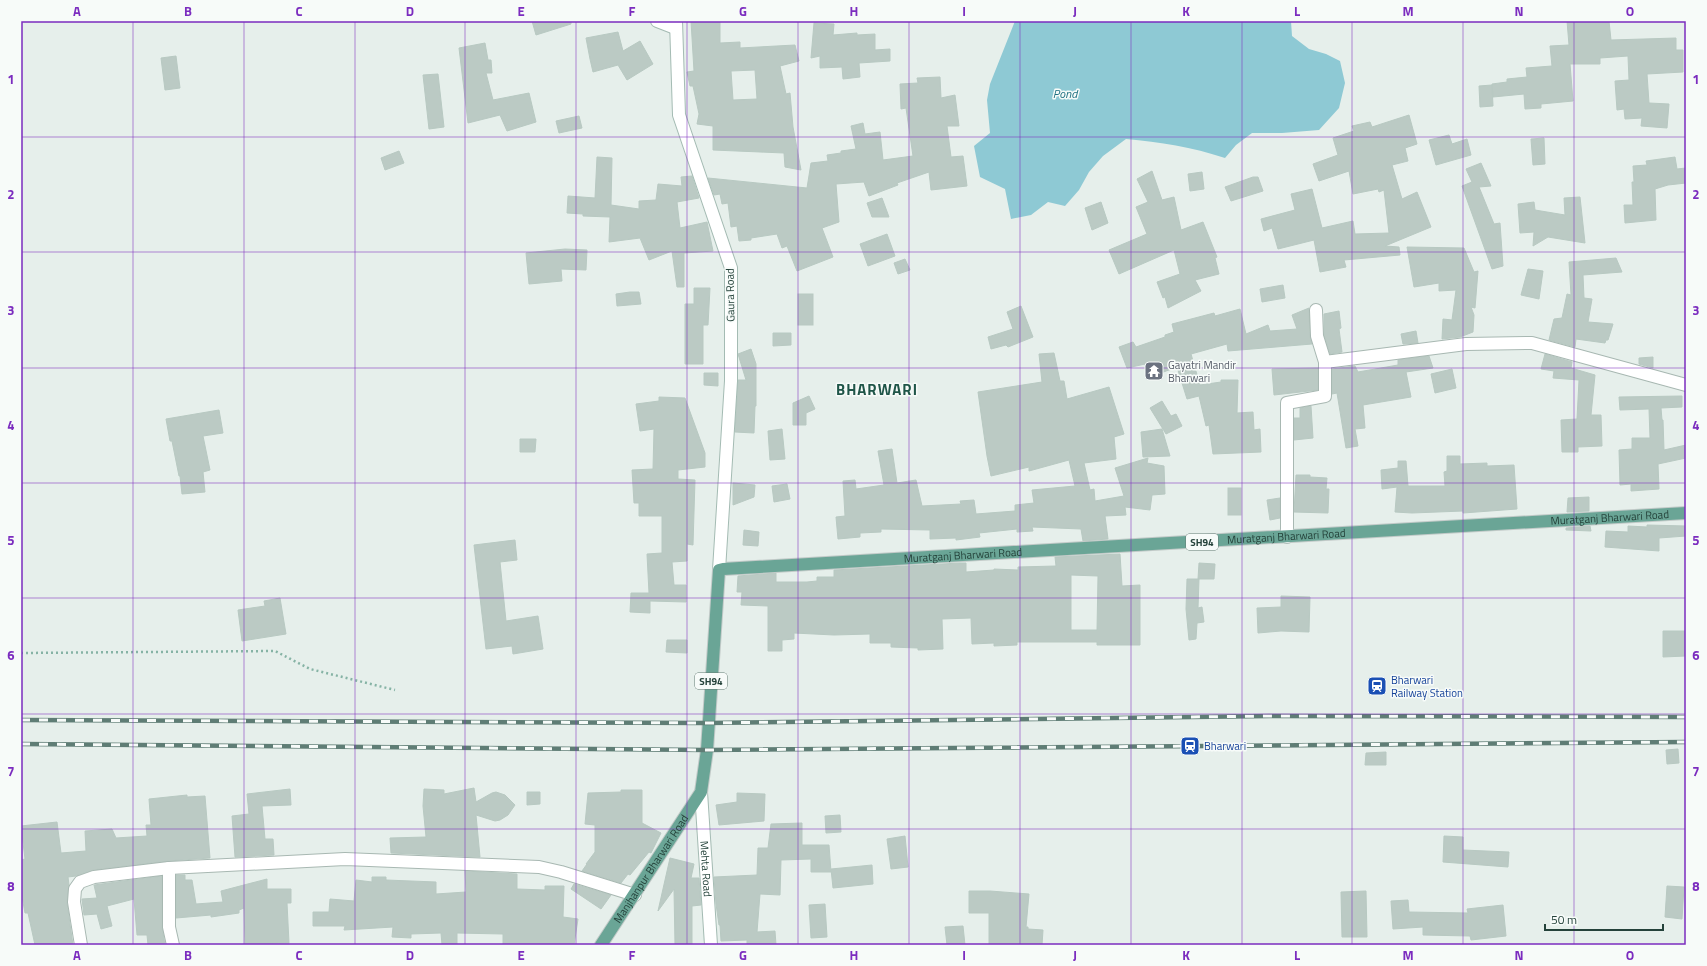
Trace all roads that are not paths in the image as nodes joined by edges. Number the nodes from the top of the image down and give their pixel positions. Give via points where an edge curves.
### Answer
1 (656, 21) edge
2 (676, 24) edge
3 (1316, 310) dead end
4 (1325, 362) junction
5 (1686, 385) edge
6 (1686, 513) edge
7 (1286, 537) junction
8 (719, 570) junction
9 (701, 792) junction
10 (169, 868) junction
11 (635, 894) junction
12 (81, 945) edge
13 (173, 945) edge
14 (601, 945) edge
15 (711, 945) edge

1 - 2 street
2 - 8 street, Gaura Road via 679,116 731,268 731,380
3 - 4 street via 1318,336
4 - 5 street via 1466,344 1532,343
4 - 7 street via 1325,396 1287,403
6 - 7 main road, Muratganj Bharwari Road / SH94
7 - 8 main road, Muratganj Bharwari Road / SH94
8 - 9 main road, SH94 via 707,750
9 - 11 main road, Manjhanpur Bharwari Road / SH94
9 - 15 street, Mehta Road
10 - 11 street via 345,859 539,867
10 - 12 street via 94,876 80,882 75,889 74,902
10 - 13 street via 169,927
11 - 14 main road, Manjhanpur Bharwari Road / SH94

